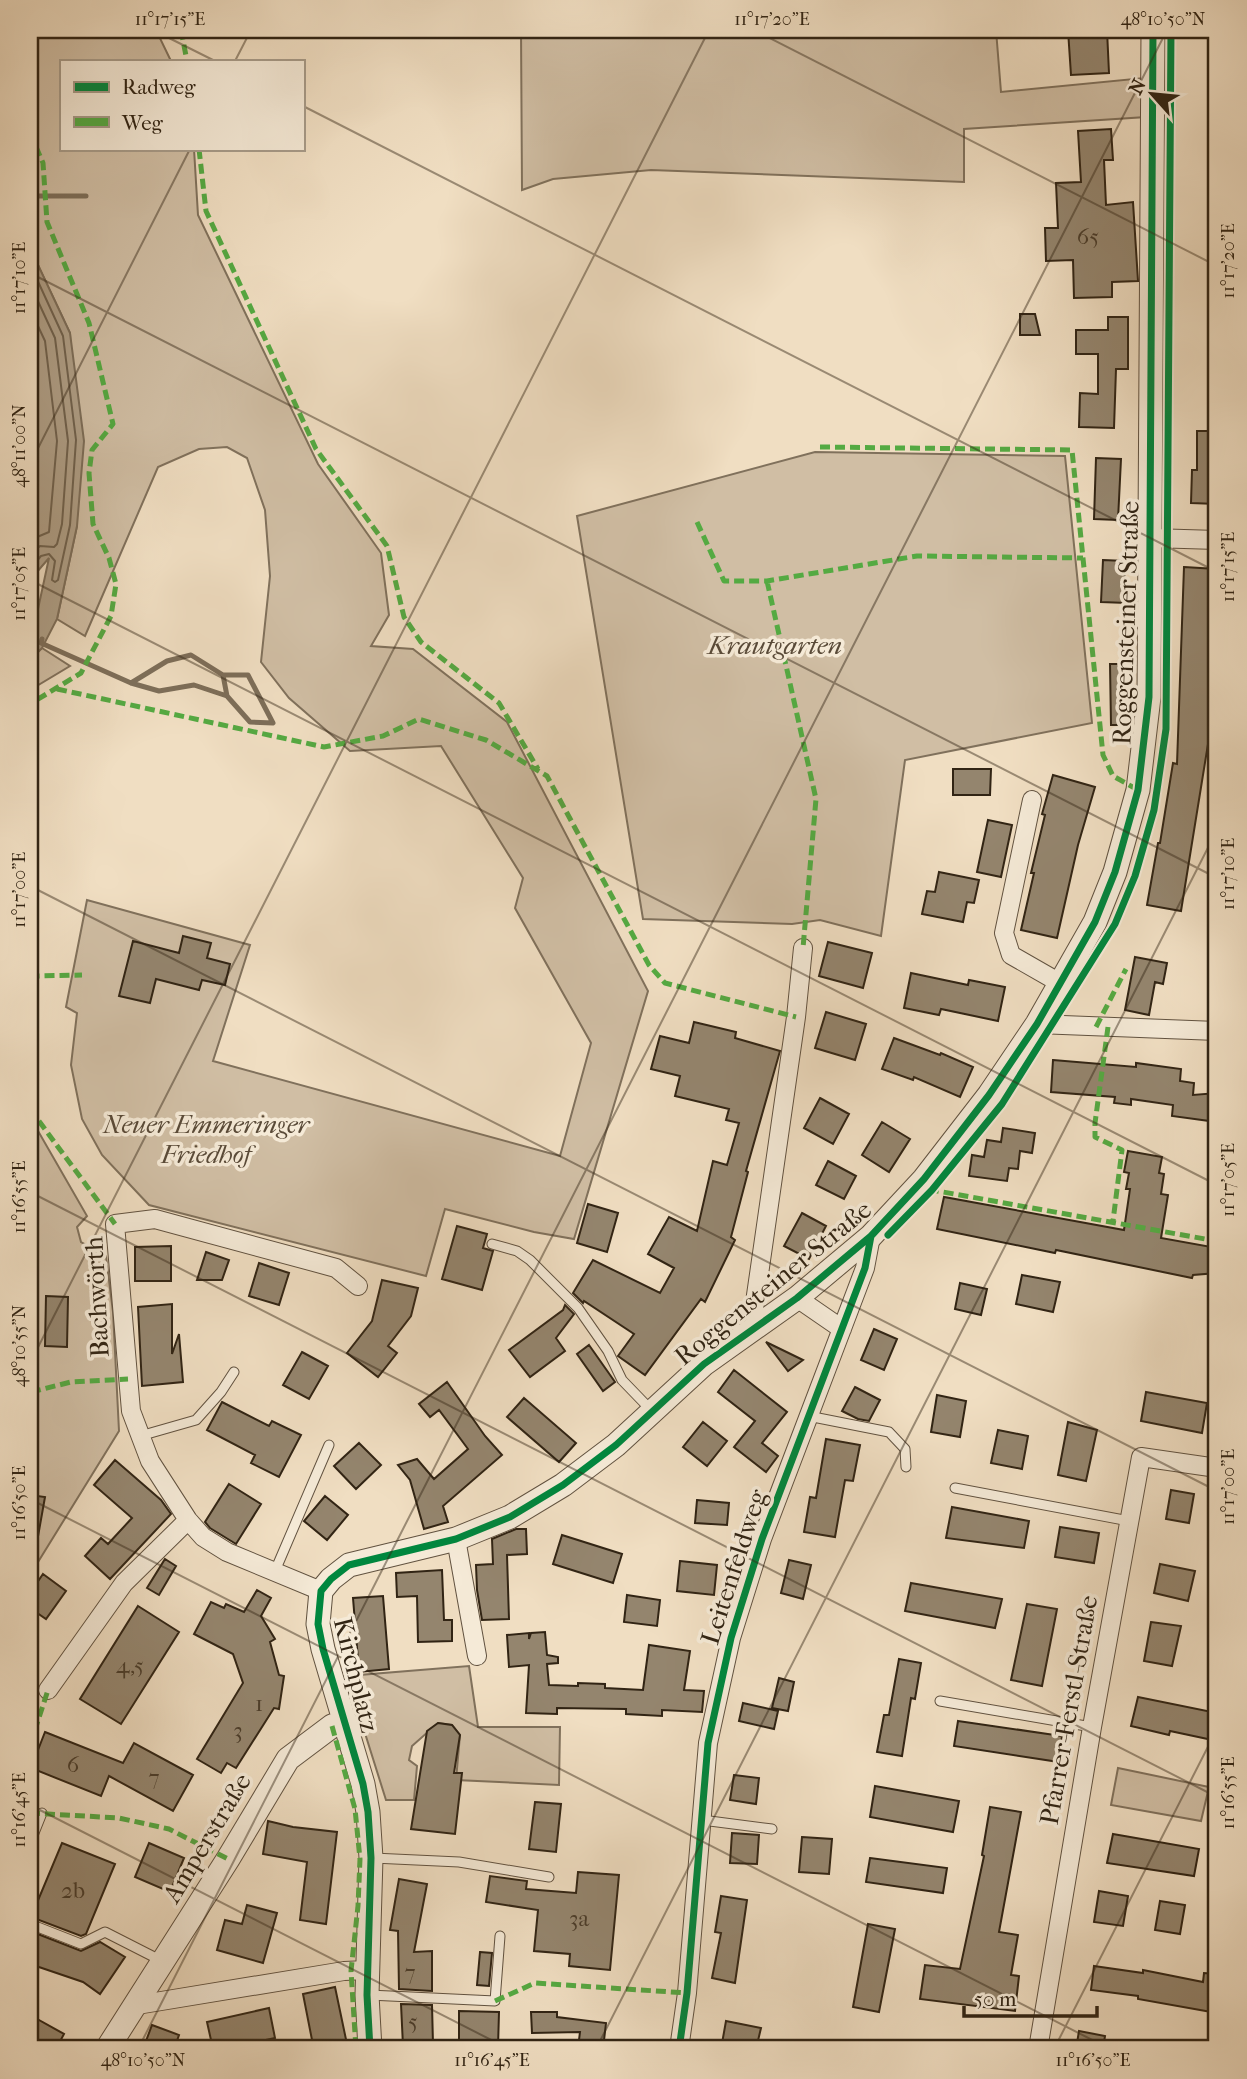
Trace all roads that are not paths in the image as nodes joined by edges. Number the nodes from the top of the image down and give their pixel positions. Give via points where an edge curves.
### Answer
1 (1153, 30) edge
2 (1152, 538) junction
3 (1217, 540) edge
4 (1032, 800) dead end
5 (803, 948) dead end
6 (1060, 983) junction
7 (1037, 1024) junction
8 (1217, 1031) edge
9 (871, 1236) junction
10 (492, 1244) dead end
11 (358, 1286) dead end
12 (797, 1298) junction
13 (758, 1325) junction
14 (842, 1329) junction
15 (234, 1372) dead end
16 (653, 1412) junction
17 (808, 1416) junction
18 (140, 1436) junction
19 (329, 1445) dead end
20 (906, 1467) dead end
21 (1217, 1468) edge
22 (955, 1488) dead end
23 (188, 1520) junction
24 (1129, 1521) junction
25 (456, 1539) junction
26 (401, 1554) joint
27 (275, 1572) junction
28 (321, 1591) junction
29 (477, 1656) dead end
30 (48, 1690) dead end
31 (940, 1701) dead end
32 (345, 1721) junction
33 (1092, 1727) junction
34 (42, 1813) dead end
35 (702, 1820) junction
36 (772, 1829) dead end
37 (30, 1843) edge
38 (371, 1858) junction
39 (549, 1877) dead end
40 (30, 1924) edge
41 (500, 1936) dead end
42 (164, 1962) junction
43 (368, 1970) junction
44 (367, 1995) junction
45 (137, 2005) junction
46 (107, 2049) edge
47 (370, 2049) edge
48 (679, 2049) edge
49 (1038, 2049) edge

1 - 2 street, Roggensteiner Straße
2 - 3 street
2 - 6 street, Roggensteiner Straße via 1149,697 1138,790 1115,872 1095,922
4 - 6 street via 1004,933 1011,955
5 - 13 street, Roggensteiner Straße via 754,1309
6 - 7 street, Roggensteiner Straße
7 - 8 street
7 - 9 street, Roggensteiner Straße via 924,1180
9 - 12 street, Roggensteiner Straße
9 - 14 street, Leitenfeldweg via 865,1268
10 - 16 lane via 524,1256 578,1308 622,1380
11 - 18 street, Bachwörth via 336,1268 155,1219 115,1224 131,1411
12 - 13 street, Roggensteiner Straße
12 - 14 street
13 - 16 street, Roggensteiner Straße via 704,1364
14 - 17 street, Leitenfeldweg
15 - 18 lane via 196,1420
16 - 25 street, Roggensteiner Straße via 563,1485 510,1517
17 - 20 lane via 889,1432 905,1449
17 - 35 street, Leitenfeldweg via 731,1638 708,1743
18 - 23 street, Bachwörth via 149,1461
19 - 27 lane
21 - 24 street, Pfarrer-Ferstl-Straße via 1141,1457
22 - 24 lane
23 - 27 street, Bachwörth via 203,1538
23 - 30 street via 124,1583
24 - 33 street, Pfarrer-Ferstl-Straße
25 - 26 street, Roggensteiner Straße
25 - 29 street
26 - 28 street, Kirchplatz via 349,1565
27 - 28 street, Bachwörth
28 - 32 street, Kirchplatz via 318,1624
31 - 33 lane
32 - 38 street, Kirchplatz via 363,1784
32 - 42 street, Amperstraße via 288,1759
33 - 49 street, Pfarrer-Ferstl-Straße
34 - 37 lane
35 - 36 lane
35 - 48 street, Leitenfeldweg
38 - 39 lane via 459,1862
38 - 43 street, Kirchplatz
40 - 42 lane via 82,1944 105,1932
41 - 44 lane via 495,2001
42 - 45 street, Amperstraße
43 - 44 street, Kirchplatz
43 - 45 street
44 - 47 street, Kirchplatz
45 - 46 street, Amperstraße

